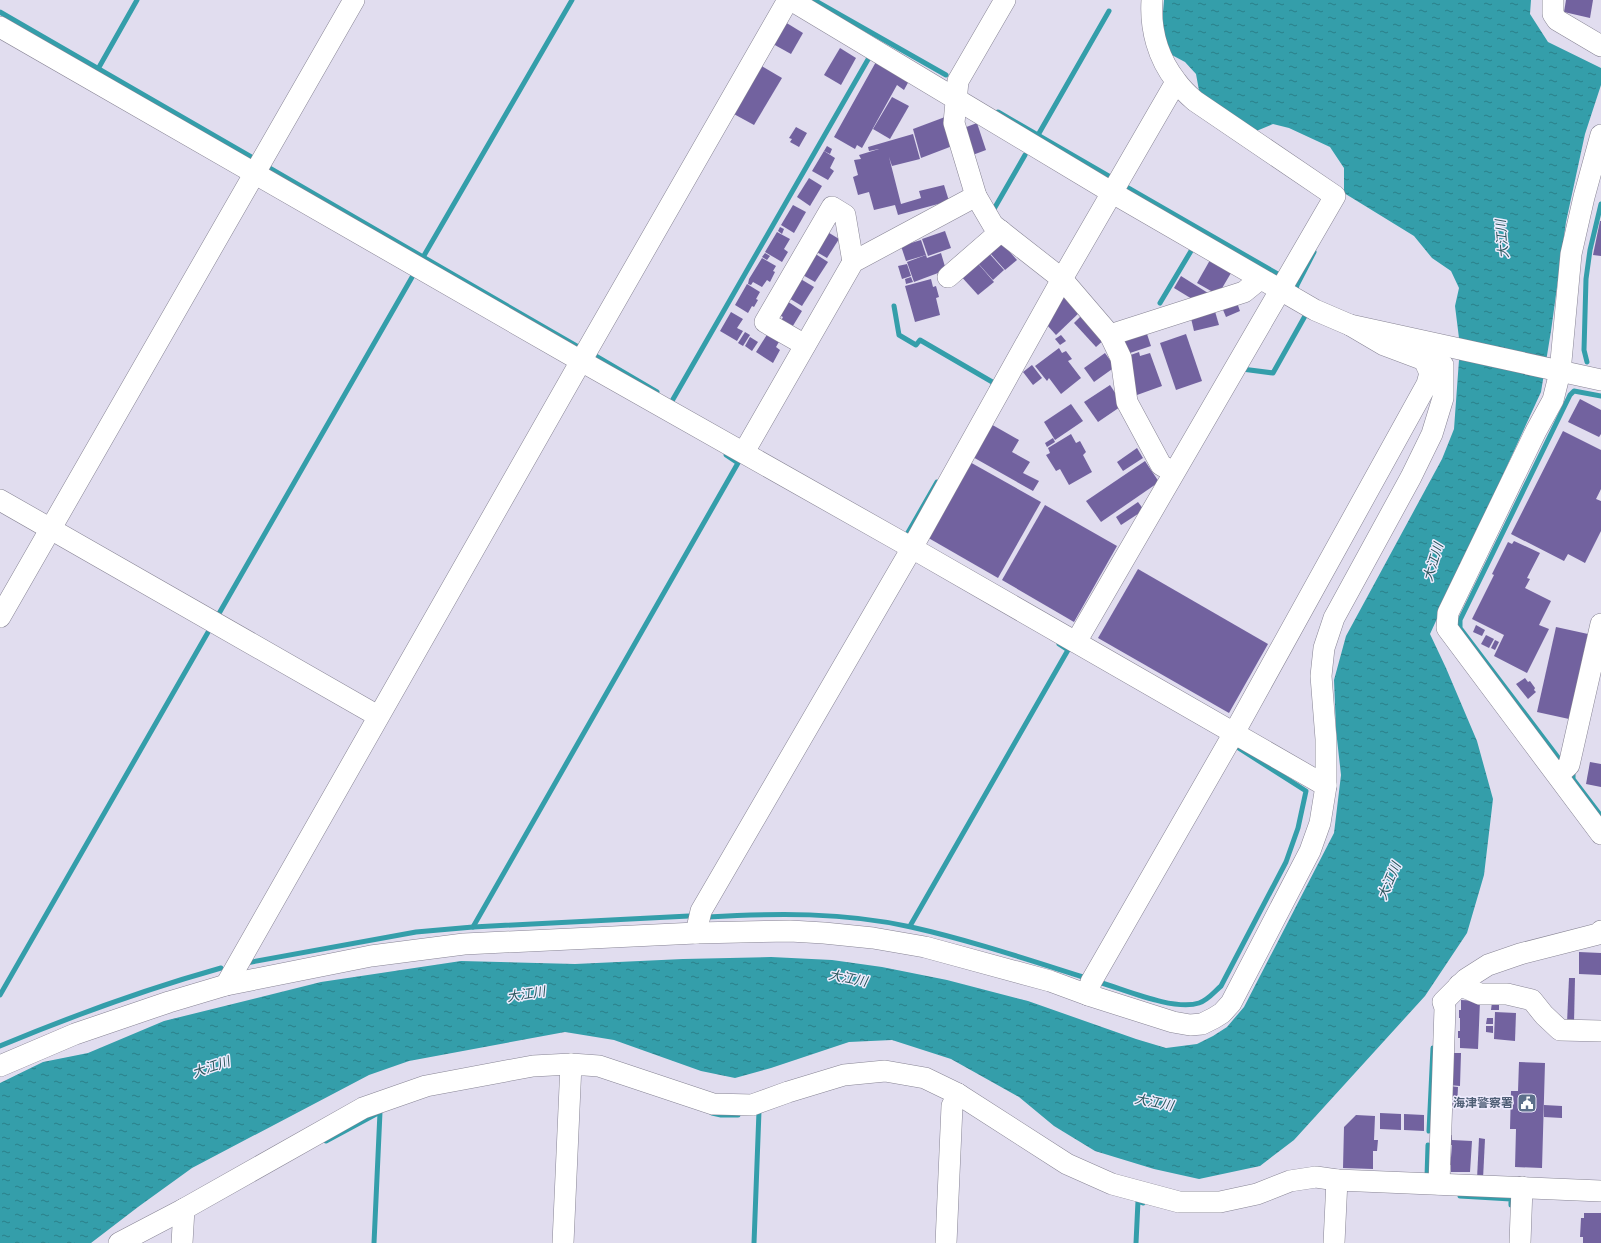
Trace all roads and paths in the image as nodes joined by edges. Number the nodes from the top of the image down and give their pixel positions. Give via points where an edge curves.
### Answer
1 (354, 0) edge
2 (790, 0) edge
3 (1004, 0) edge
4 (1152, 0) edge
5 (1553, 0) edge
6 (0, 27) edge
7 (1601, 46) edge
8 (1176, 82) junction
9 (956, 98) junction
10 (1601, 135) edge
11 (255, 173) junction
12 (1111, 192) junction
13 (976, 196) junction
14 (1001, 231) junction
15 (853, 262) junction
16 (948, 277) dead end
17 (1062, 279) junction
18 (1260, 279) junction
19 (1280, 291) junction
20 (1350, 325) junction
21 (1110, 335) junction
22 (805, 345) junction
23 (1424, 360) junction
24 (581, 361) junction
25 (1557, 371) junction
26 (1601, 380) edge
27 (744, 452) junction
28 (1173, 472) junction
29 (0, 500) edge
30 (50, 529) junction
31 (912, 548) junction
32 (0, 617) edge
33 (1601, 624) edge
34 (1076, 642) junction
35 (1596, 671) edge
36 (378, 716) junction
37 (1234, 733) junction
38 (1558, 775) junction
39 (1326, 786) junction
40 (1601, 834) edge
41 (1601, 931) edge
42 (696, 933) junction
43 (226, 985) junction
44 (1459, 985) junction
45 (1088, 995) junction
46 (1601, 1031) edge
47 (571, 1064) junction
48 (0, 1066) edge
49 (958, 1094) junction
50 (1337, 1180) junction
51 (1438, 1184) junction
52 (1522, 1187) junction
53 (1601, 1191) edge
54 (184, 1209) junction
55 (119, 1243) edge
56 (182, 1243) edge
57 (563, 1243) edge
58 (946, 1243) edge
59 (1334, 1243) edge
60 (1520, 1243) edge

1 - 11 street
2 - 9 street
2 - 24 street
3 - 9 street via 958,81
4 - 8 street via 1154,34 1166,67
5 - 7 street via 1553,14 1557,20
6 - 11 street
8 - 12 street
8 - 19 street via 1194,101 1335,196
9 - 12 street
9 - 13 street via 954,123
10 - 25 street via 1571,254
11 - 24 street
11 - 30 street
12 - 17 street
12 - 18 street
13 - 14 street via 992,225
13 - 15 street
14 - 16 street
14 - 17 street
15 - 22 street
15 - 22 street via 845,215 832,207 766,322
17 - 21 street
17 - 31 street
18 - 19 street
18 - 21 street via 1244,292
19 - 20 street
19 - 28 street
20 - 23 street via 1384,345
20 - 25 street
21 - 28 street via 1120,358 1127,402 1161,465
22 - 27 street
23 - 37 street via 1430,373 1427,384
23 - 39 street via 1443,365 1443,398 1432,434 1334,618 1324,648 1321,676 1326,738
24 - 27 street
24 - 36 street
25 - 26 street
25 - 38 street via 1553,400 1448,613 1447,628
27 - 31 street
28 - 34 street
29 - 30 street
30 - 32 street
30 - 36 street
31 - 34 street
31 - 42 street via 700,912
33 - 35 street
34 - 37 street
35 - 38 street via 1569,765
36 - 43 street
37 - 39 street
37 - 45 street via 1091,982
38 - 40 street
39 - 45 street via 1320,823 1310,851 1231,1003 1222,1013 1202,1024 1190,1025
41 - 44 street via 1598,934 1488,965
42 - 43 street via 464,944 371,956
42 - 45 street via 790,931 873,938 932,949 1050,980
43 - 48 street via 74,1034
44 - 46 street via 1480,994 1507,994 1532,1000 1560,1030
44 - 51 street via 1443,1002 1446,1008
47 - 49 street via 599,1066 713,1104 752,1105 844,1075 886,1072 925,1078
47 - 54 street via 533,1066 426,1086 363,1108
47 - 57 street
49 - 50 street via 1067,1164 1112,1184 1179,1202 1220,1202 1257,1194 1290,1180 1316,1177
49 - 58 street via 952,1106
50 - 51 street
50 - 59 street
51 - 52 street
52 - 53 street
52 - 60 street
54 - 55 street
54 - 56 street

